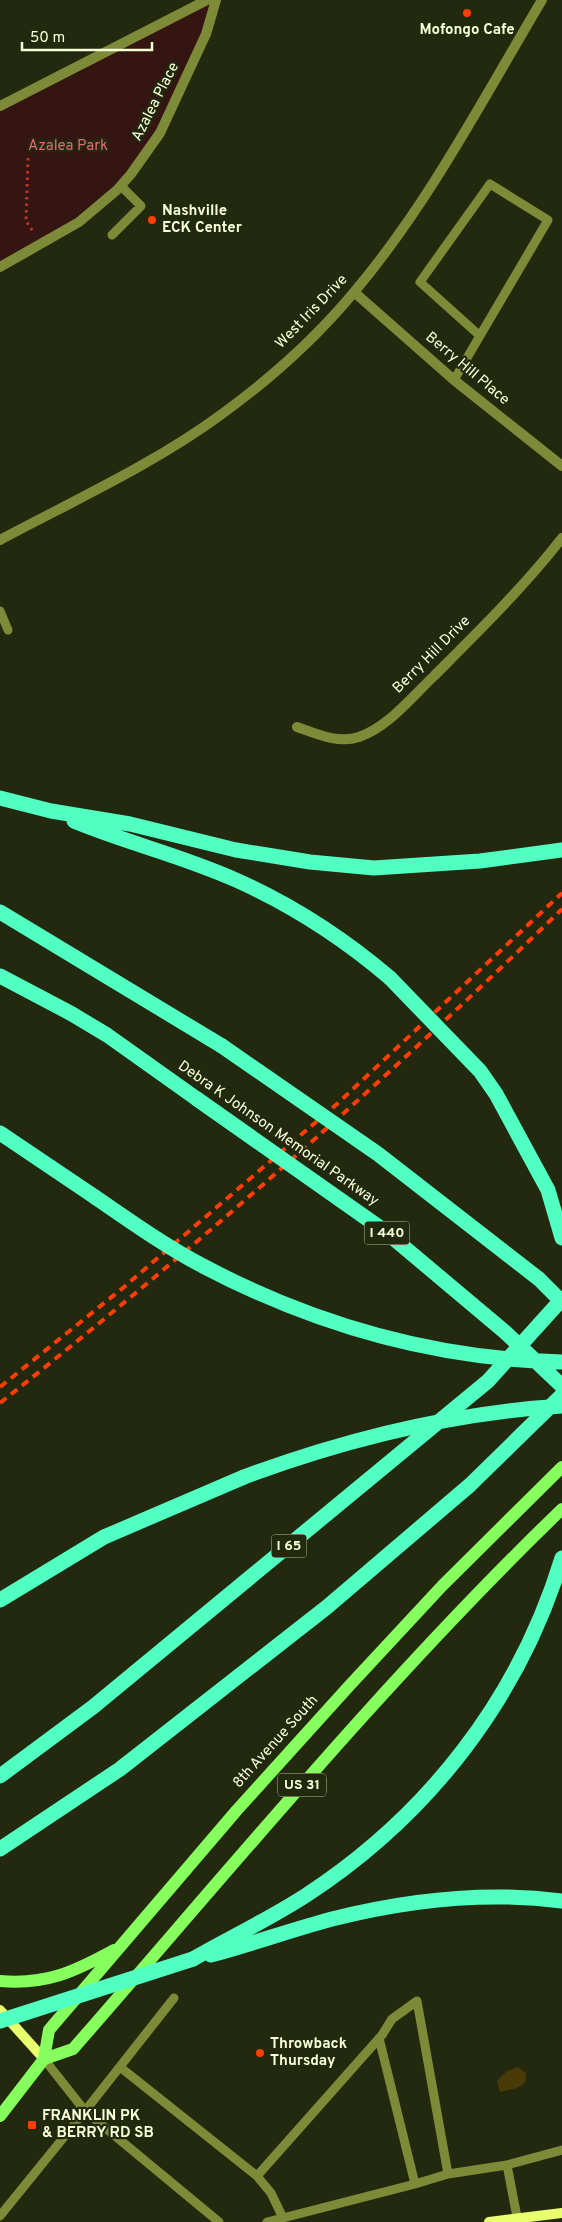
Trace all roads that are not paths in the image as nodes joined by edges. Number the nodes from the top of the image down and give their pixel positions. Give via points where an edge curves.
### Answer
1 (207, 0) edge
2 (216, 0) edge
3 (542, 0) edge
4 (0, 106) edge
5 (120, 186) junction
6 (112, 235) dead end
7 (0, 267) edge
8 (354, 292) junction
9 (479, 335) junction
10 (454, 380) junction
11 (562, 466) edge
12 (562, 538) edge
13 (0, 540) edge
14 (0, 611) edge
15 (8, 630) dead end
16 (297, 727) dead end
17 (0, 798) edge
18 (51, 811) junction
19 (562, 850) edge
20 (0, 912) edge
21 (0, 976) edge
22 (0, 1133) edge
23 (562, 1238) edge
24 (562, 1300) edge
25 (562, 1362) edge
26 (562, 1386) edge
27 (562, 1396) edge
28 (562, 1406) edge
29 (562, 1467) edge
30 (562, 1509) edge
31 (562, 1558) edge
32 (0, 1600) edge
33 (0, 1776) edge
34 (0, 1849) edge
35 (562, 1901) edge
36 (120, 1947) junction
37 (193, 1959) junction
38 (0, 1981) edge
39 (174, 1998) dead end
40 (0, 2010) edge
41 (0, 2021) edge
42 (379, 2038) junction
43 (44, 2059) junction
44 (120, 2067) junction
45 (86, 2110) junction
46 (0, 2116) edge
47 (562, 2150) edge
48 (507, 2165) junction
49 (448, 2174) junction
50 (257, 2176) junction
51 (415, 2184) junction
52 (562, 2213) edge
53 (0, 2216) edge
54 (283, 2218) junction
55 (517, 2218) junction
56 (219, 2222) edge
57 (267, 2222) edge
58 (489, 2222) edge

1 - 4 street
2 - 5 street, Azalea Place via 206,34 160,133
3 - 8 street, West Iris Drive via 422,201
5 - 6 lane via 141,206
5 - 7 street, Azalea Place via 79,222
8 - 10 street, Berry Hill Place
8 - 13 street, West Iris Drive via 292,356 208,424 156,456
9 - 9 lane via 548,220 490,184 420,282
9 - 10 lane
10 - 11 street, Berry Hill Place
12 - 16 street, Berry Hill Drive via 450,660 380,726 360,736 344,739 333,739
14 - 15 lane
17 - 18 highway
18 - 19 highway via 130,824 236,850 374,868 480,861
18 - 23 highway, bridge via 107,835 227,876 280,901 334,934 390,978 480,1071 496,1094 548,1190
20 - 24 highway, bridge via 222,1046 378,1154
21 - 26 highway, Debra K Johnson Memorial Parkway / I 440, bridge via 107,1035 386,1232 505,1332
22 - 25 highway, bridge via 202,1265 315,1316 370,1334 450,1352
24 - 33 highway, I 65 via 488,1381 101,1701
27 - 34 highway via 470,1485 327,1608 120,1770
28 - 32 highway, bridge via 462,1418 400,1430 331,1447 244,1477 104,1537
29 - 36 main road, 8th Avenue South / US 31 via 442,1586 363,1671 237,1810
30 - 43 main road, US 31 via 466,1604 374,1703 73,2049
31 - 37 highway via 537,1626 502,1694 463,1752 422,1800 366,1852 325,1882 286,1908
35 - 37 highway via 476,1897 398,1905 330,1920
36 - 38 main road via 78,1970 54,1978 22,1983
36 - 43 main road, 8th Avenue South / US 31 via 50,2030
37 - 41 highway, bridge
39 - 44 lane
40 - 43 street
42 - 49 lane via 392,2019 417,2001
42 - 50 lane
42 - 51 lane
43 - 45 lane
43 - 46 main road, 8th Avenue South / US 31
44 - 45 lane
44 - 50 lane
45 - 53 lane
45 - 56 lane
47 - 48 lane
48 - 49 lane
48 - 55 lane
49 - 51 lane
50 - 54 lane via 271,2193
51 - 54 lane
52 - 55 street
54 - 57 lane
55 - 58 street

